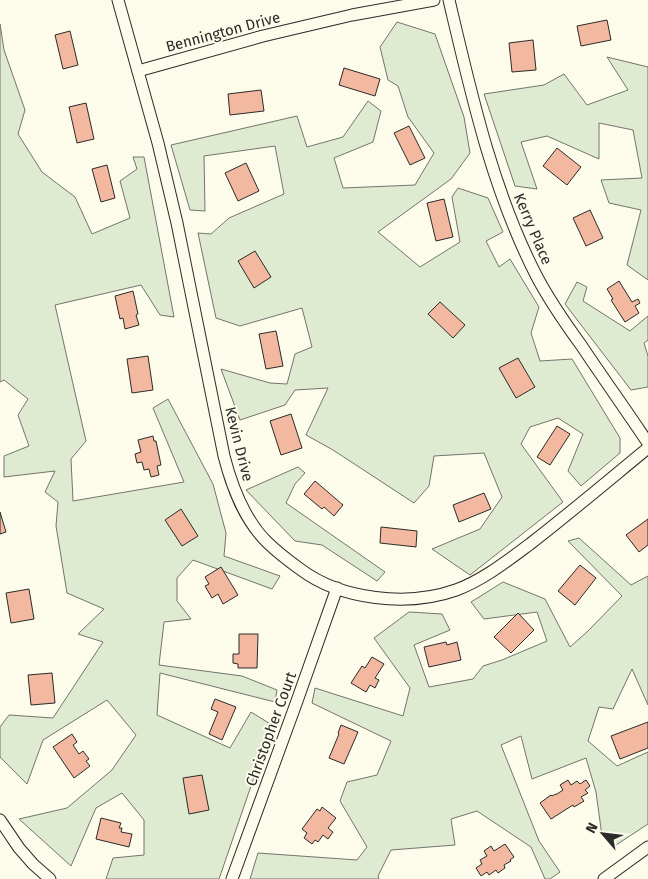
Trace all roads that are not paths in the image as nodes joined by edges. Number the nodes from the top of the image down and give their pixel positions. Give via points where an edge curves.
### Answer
1 (118, 0) edge
2 (434, 0) edge
3 (449, 0) edge
4 (138, 71) junction
5 (648, 443) edge
6 (648, 448) edge
7 (337, 588) junction
8 (0, 820) edge
9 (648, 848) edge
10 (50, 879) edge
11 (232, 879) edge
12 (604, 879) edge

1 - 4 street, Kevin Drive
2 - 4 street, Bennington Drive via 272,34
3 - 5 street, Kerry Place via 484,139 523,248 553,304
4 - 7 street, Kevin Drive via 177,223 224,456 235,492 254,527 267,542 309,576
6 - 7 street, Kevin Drive via 504,564 457,590 433,596 380,598
7 - 11 street, Christopher Court
8 - 10 street via 32,864
9 - 12 street

